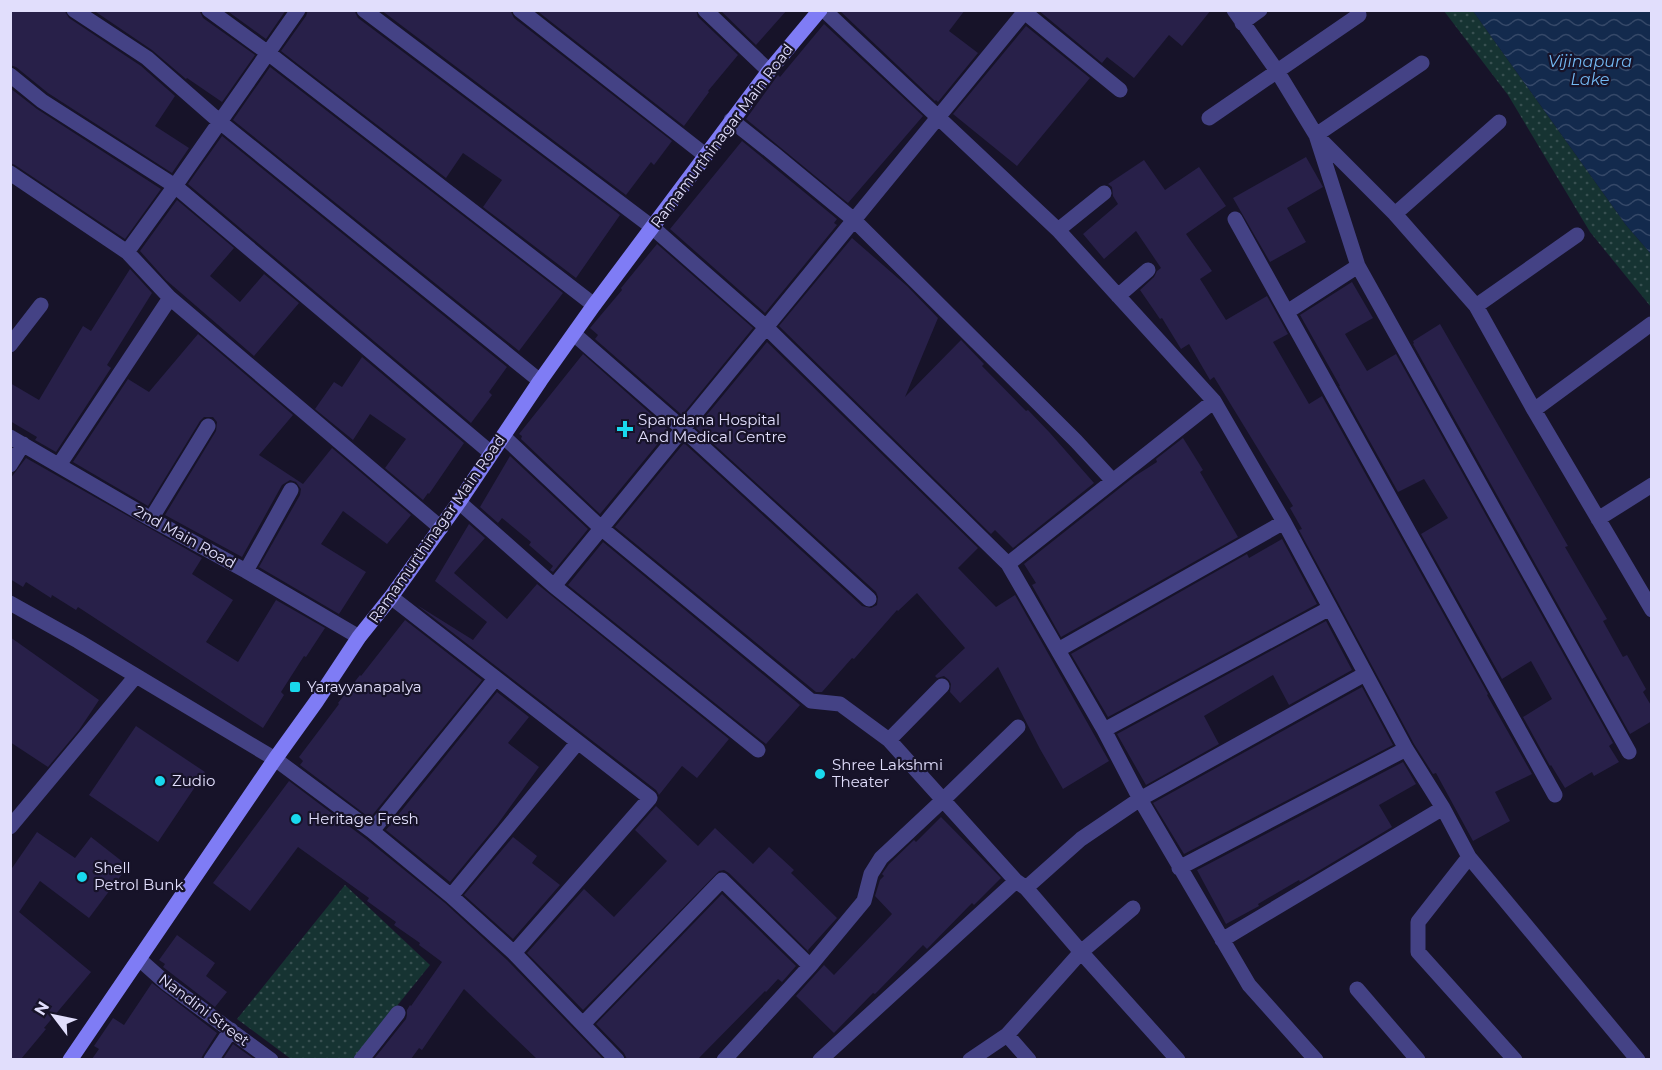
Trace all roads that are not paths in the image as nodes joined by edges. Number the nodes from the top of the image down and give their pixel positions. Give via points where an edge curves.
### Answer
1 (74, 10) edge
2 (209, 10) edge
3 (298, 10) edge
4 (364, 10) edge
5 (520, 10) edge
6 (705, 10) edge
7 (822, 10) edge
8 (1260, 10) edge
9 (1024, 11) edge
10 (1359, 15) dead end
11 (1238, 17) edge
12 (268, 53) junction
13 (1422, 63) dead end
14 (769, 71) junction
15 (1277, 71) junction
16 (10, 75) edge
17 (1120, 90) dead end
18 (938, 117) junction
19 (1209, 118) dead end
20 (731, 120) junction
21 (220, 122) junction
22 (1499, 122) dead end
23 (1316, 135) junction
24 (705, 155) junction
25 (10, 173) edge
26 (176, 186) junction
27 (1104, 193) dead end
28 (1395, 214) junction
29 (1235, 219) dead end
30 (854, 220) junction
31 (652, 227) junction
32 (1058, 230) junction
33 (1577, 235) dead end
34 (127, 252) junction
35 (1358, 266) junction
36 (1148, 270) dead end
37 (1118, 296) junction
38 (170, 298) junction
39 (41, 305) dead end
40 (594, 306) junction
41 (1476, 306) junction
42 (1287, 312) junction
43 (1651, 324) edge
44 (766, 327) junction
45 (574, 334) junction
46 (10, 345) edge
47 (540, 381) junction
48 (1214, 401) junction
49 (1534, 410) junction
50 (208, 426) dead end
51 (683, 429) junction
52 (503, 436) junction
53 (17, 440) edge
54 (491, 453) junction
55 (10, 465) edge
56 (59, 465) junction
57 (1113, 481) junction
58 (1652, 485) edge
59 (291, 490) dead end
60 (459, 502) junction
61 (151, 519) junction
62 (1598, 519) junction
63 (1284, 522) junction
64 (441, 528) junction
65 (601, 528) junction
66 (1008, 564) junction
67 (246, 571) junction
68 (554, 586) junction
69 (391, 597) junction
70 (869, 599) dead end
71 (1649, 600) edge
72 (10, 603) edge
73 (1330, 608) junction
74 (358, 637) junction
75 (1058, 650) junction
76 (1365, 674) junction
77 (136, 676) junction
78 (495, 679) junction
79 (942, 686) dead end
80 (1018, 727) dead end
81 (1104, 730) junction
82 (889, 740) junction
83 (578, 742) junction
84 (1406, 748) junction
85 (758, 750) dead end
86 (1629, 752) dead end
87 (274, 759) junction
88 (1555, 795) dead end
89 (1140, 799) junction
90 (943, 800) junction
91 (1443, 808) junction
92 (10, 827) edge
93 (372, 831) junction
94 (1469, 858) junction
95 (1179, 868) junction
96 (1021, 884) junction
97 (451, 896) junction
98 (1133, 908) dead end
99 (1222, 940) junction
100 (1081, 952) junction
101 (514, 953) junction
102 (139, 959) junction
103 (810, 966) junction
104 (1357, 989) dead end
105 (398, 1013) dead end
106 (583, 1024) junction
107 (231, 1030) junction
108 (1007, 1035) junction
109 (70, 1059) edge
110 (211, 1059) edge
111 (271, 1059) edge
112 (362, 1059) edge
113 (617, 1059) edge
114 (724, 1059) edge
115 (820, 1059) edge
116 (970, 1059) edge
117 (1029, 1059) edge
118 (1178, 1059) edge
119 (1316, 1059) edge
120 (1418, 1059) edge
121 (1515, 1059) edge
122 (1638, 1059) edge

1 - 21 street via 147,58
2 - 12 street
3 - 12 street
4 - 31 street
5 - 24 street
6 - 14 street
7 - 14 main road, Ramamurthinagar Main Road
7 - 18 street
8 - 11 street
9 - 17 street
9 - 18 street
10 - 15 street
11 - 15 street
12 - 21 street
12 - 40 street
13 - 23 street
14 - 20 main road, Ramamurthinagar Main Road
15 - 19 street
15 - 23 street
16 - 26 street via 42,101
18 - 30 street
18 - 32 street
20 - 24 main road, Ramamurthinagar Main Road
20 - 30 street
21 - 26 street
21 - 47 street
22 - 28 street
23 - 28 street
23 - 35 street
24 - 31 main road, Ramamurthinagar Main Road
25 - 34 street
26 - 34 street
26 - 54 street
27 - 32 street
28 - 41 street
29 - 42 street
30 - 44 street
30 - 57 street
31 - 40 main road, Ramamurthinagar Main Road
31 - 44 street
32 - 37 street
33 - 41 street
34 - 38 street
35 - 42 street
35 - 86 street
36 - 37 street
37 - 48 street
38 - 56 street
38 - 64 street
39 - 46 street
40 - 45 main road, Ramamurthinagar Main Road
41 - 49 street
42 - 88 street
43 - 49 street
44 - 51 street
44 - 66 street
45 - 47 main road, Ramamurthinagar Main Road
45 - 51 street
47 - 52 main road, Ramamurthinagar Main Road
48 - 57 street
48 - 63 street
49 - 62 street
50 - 61 street
51 - 65 street
51 - 70 street
52 - 54 main road, Ramamurthinagar Main Road
52 - 65 street
53 - 55 street
53 - 56 street, 2nd Main Road
54 - 60 main road, Ramamurthinagar Main Road
56 - 61 street, 2nd Main Road
57 - 66 street
58 - 62 street
59 - 67 street
60 - 64 main road, Ramamurthinagar Main Road
60 - 68 street
61 - 67 street, 2nd Main Road
62 - 71 street
63 - 73 street
63 - 75 street
64 - 69 main road, Ramamurthinagar Main Road
65 - 68 street
65 - 82 street via 811,701 840,704
66 - 75 street
67 - 74 street, 2nd Main Road
68 - 85 street
69 - 74 main road, Ramamurthinagar Main Road
69 - 78 street
72 - 77 street
73 - 76 street
73 - 81 street
74 - 87 main road, Ramamurthinagar Main Road
75 - 81 street
76 - 84 street
76 - 89 street
77 - 87 street
77 - 92 street
78 - 83 street
78 - 93 street
79 - 82 street
80 - 90 street
81 - 89 street
82 - 90 street
83 - 97 street
83 - 101 street via 650,798
84 - 91 street
84 - 95 street
87 - 93 street
87 - 102 main road, Ramamurthinagar Main Road
89 - 95 street
89 - 96 street
90 - 96 street
90 - 103 street via 881,858 871,874 864,901
91 - 94 street
91 - 99 street
93 - 97 street
94 - 121 street via 1418,922 1418,952
94 - 122 street
95 - 99 street
96 - 100 street
96 - 115 street
97 - 101 street
98 - 100 street
99 - 119 street via 1249,985
100 - 108 street
100 - 118 street
101 - 106 street
102 - 107 street, Nandini Street
102 - 109 main road, Ramamurthinagar Main Road
103 - 106 street via 723,880
103 - 114 street
104 - 120 street
105 - 112 street
106 - 113 street
107 - 110 street
107 - 111 street, Nandini Street
108 - 116 street
108 - 117 street

